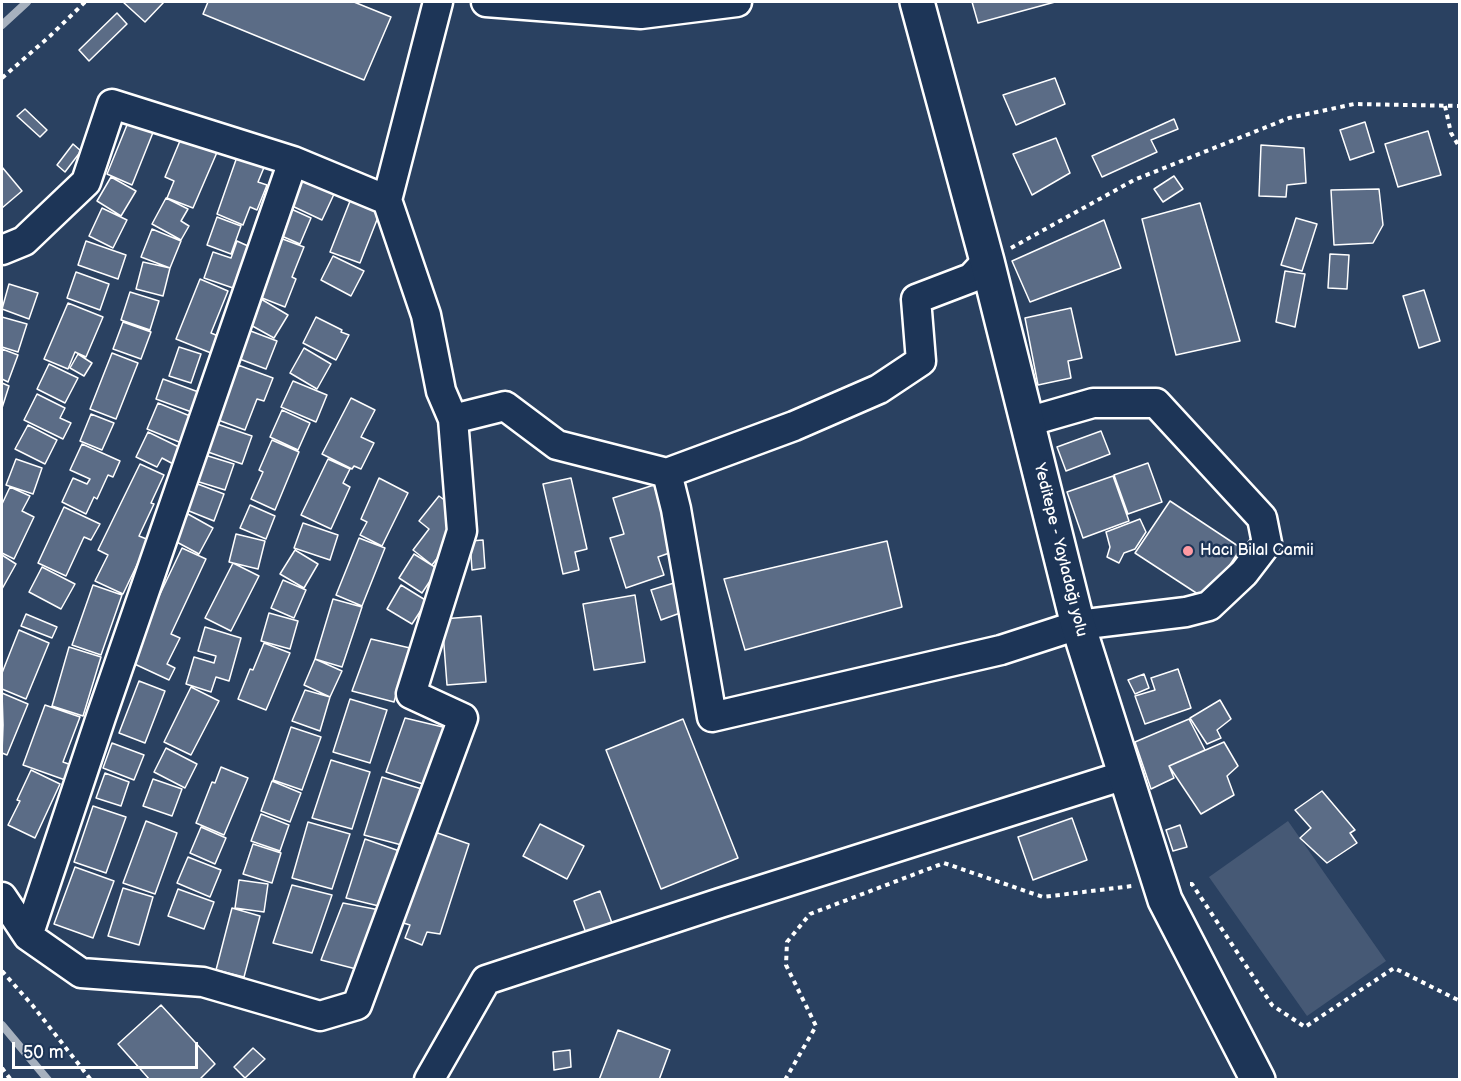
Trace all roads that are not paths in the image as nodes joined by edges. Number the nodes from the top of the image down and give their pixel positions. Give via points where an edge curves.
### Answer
1 (438, 2) edge
2 (486, 2) edge
3 (737, 2) edge
4 (916, 2) edge
5 (293, 161) junction
6 (387, 200) junction
7 (2, 250) edge
8 (987, 261) junction
9 (453, 419) junction
10 (1027, 422) junction
11 (667, 473) junction
12 (1078, 625) junction
13 (1125, 776) junction
14 (2, 897) edge
15 (28, 936) junction
16 (429, 1080) edge
17 (1258, 1080) edge

1 - 6 street
2 - 3 street via 641,14
4 - 8 main road, Yeditepe - Yayladağı yolu
5 - 6 street
5 - 7 street via 112,104 86,182 24,241
5 - 15 street
6 - 9 street via 426,315 441,391
8 - 10 main road, Yeditepe - Yayladağı yolu
8 - 11 street via 971,278 916,299 921,361 879,389 794,426
9 - 11 street via 505,406 557,445
9 - 15 street via 462,531 411,694 463,718 357,1005 320,1016 203,982 81,973
10 - 12 main road, Yeditepe - Yayladağı yolu
10 - 12 street via 1093,403 1156,403 1262,518 1267,543 1244,573 1209,606
11 - 12 street via 712,717 1001,650
12 - 13 main road, Yeditepe - Yayladağı yolu
13 - 16 street via 486,980
13 - 17 main road, Yeditepe - Yayladağı yolu via 1165,900
14 - 15 street

